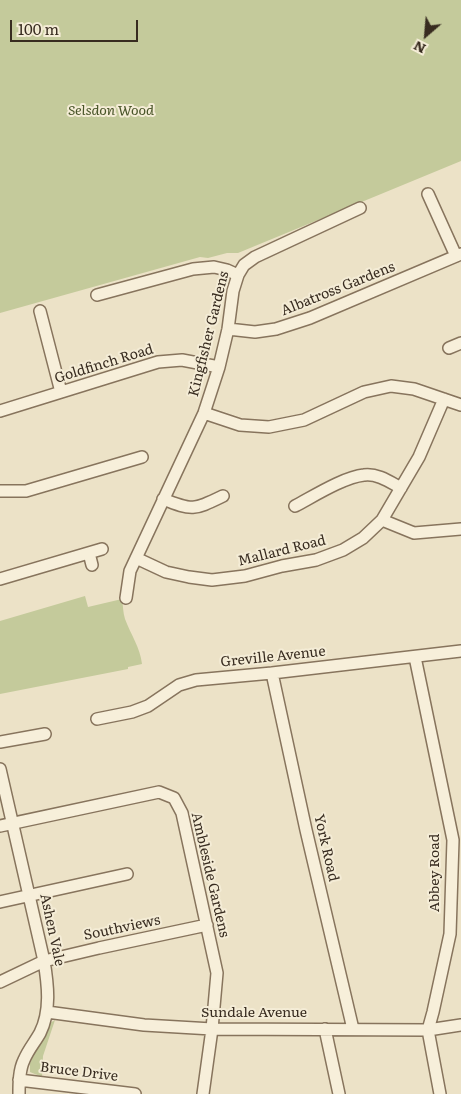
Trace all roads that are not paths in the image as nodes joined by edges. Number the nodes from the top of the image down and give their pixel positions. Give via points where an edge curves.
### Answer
1 (428, 194) dead end
2 (360, 208) dead end
3 (458, 255) edge
4 (238, 275) junction
5 (97, 295) dead end
6 (40, 311) dead end
7 (228, 329) junction
8 (219, 366) junction
9 (62, 392) junction
10 (444, 399) junction
11 (461, 406) edge
12 (0, 411) edge
13 (204, 413) junction
14 (137, 462) dead end
15 (401, 488) junction
16 (0, 491) edge
17 (163, 498) junction
18 (218, 501) dead end
19 (296, 506) dead end
20 (382, 520) junction
21 (461, 529) edge
22 (102, 549) dead end
23 (89, 552) junction
24 (136, 558) junction
25 (92, 565) dead end
26 (0, 579) edge
27 (126, 598) dead end
28 (461, 652) edge
29 (415, 656) junction
30 (272, 673) junction
31 (97, 719) dead end
32 (45, 734) dead end
33 (0, 742) edge
34 (0, 769) edge
35 (13, 824) junction
36 (0, 826) edge
37 (457, 844) edge
38 (127, 874) dead end
39 (30, 896) junction
40 (0, 902) edge
41 (461, 924) edge
42 (207, 925) junction
43 (450, 934) junction
44 (44, 961) junction
45 (0, 982) edge
46 (47, 1012) junction
47 (461, 1026) edge
48 (212, 1029) junction
49 (325, 1029) junction
50 (353, 1029) junction
51 (428, 1030) junction
52 (19, 1080) junction
53 (19, 1094) edge
54 (135, 1094) edge
55 (203, 1094) edge
56 (339, 1094) edge
57 (440, 1094) edge

1 - 3 street, Albatross Gardens
2 - 4 street, Kingfisher Gardens via 255,257 244,265
3 - 7 street, Albatross Gardens via 276,330
4 - 5 street via 214,267 193,269
4 - 7 street, Kingfisher Gardens
6 - 9 street
7 - 8 street, Kingfisher Gardens
8 - 9 street, Goldfinch Road via 182,360 158,362
8 - 13 street, Kingfisher Gardens
9 - 12 street, Goldfinch Road
10 - 11 street
10 - 13 street via 414,389 391,386 364,392 304,420 269,427 240,425
10 - 15 street, Mallard Road via 419,457
13 - 17 street, Kingfisher Gardens
14 - 16 street via 26,491
15 - 19 street via 377,476 365,475 349,479
15 - 20 street, Mallard Road
17 - 18 street via 184,507 199,508
17 - 24 street, Kingfisher Gardens
20 - 21 street via 414,534
20 - 24 street, Mallard Road via 363,538 343,550 316,560 245,576 212,580 188,577 166,572
22 - 23 street
23 - 25 street
23 - 26 street
24 - 27 street, Kingfisher Gardens via 130,571 132,585
28 - 29 street, Greville Avenue
29 - 30 street, Greville Avenue
29 - 37 street, Abbey Road
30 - 31 street, Greville Avenue via 196,680 179,685 148,706
30 - 50 street, York Road
32 - 33 street
34 - 35 street, Ashen Vale
35 - 36 street, Ambleside Gardens
35 - 39 street, Ashen Vale
35 - 42 street, Ambleside Gardens via 160,792 174,798 182,813
37 - 43 street, Abbey Road
38 - 39 street
39 - 40 street
39 - 44 street, Ashen Vale
41 - 43 street
42 - 44 street, Southviews
42 - 48 street, Ambleside Gardens via 217,973
43 - 51 street, Abbey Road
44 - 45 street, Southviews
44 - 46 street, Ashen Vale via 48,985
46 - 48 street, Sundale Avenue via 144,1025
46 - 52 street, Ashen Vale via 41,1032 24,1061
47 - 51 street, Sundale Avenue
48 - 49 street, Sundale Avenue
48 - 55 street, Ambleside Gardens
49 - 50 street, Sundale Avenue
49 - 56 street
50 - 51 street, Sundale Avenue
51 - 57 street
52 - 53 street, Ashen Vale
52 - 54 street, Bruce Drive

